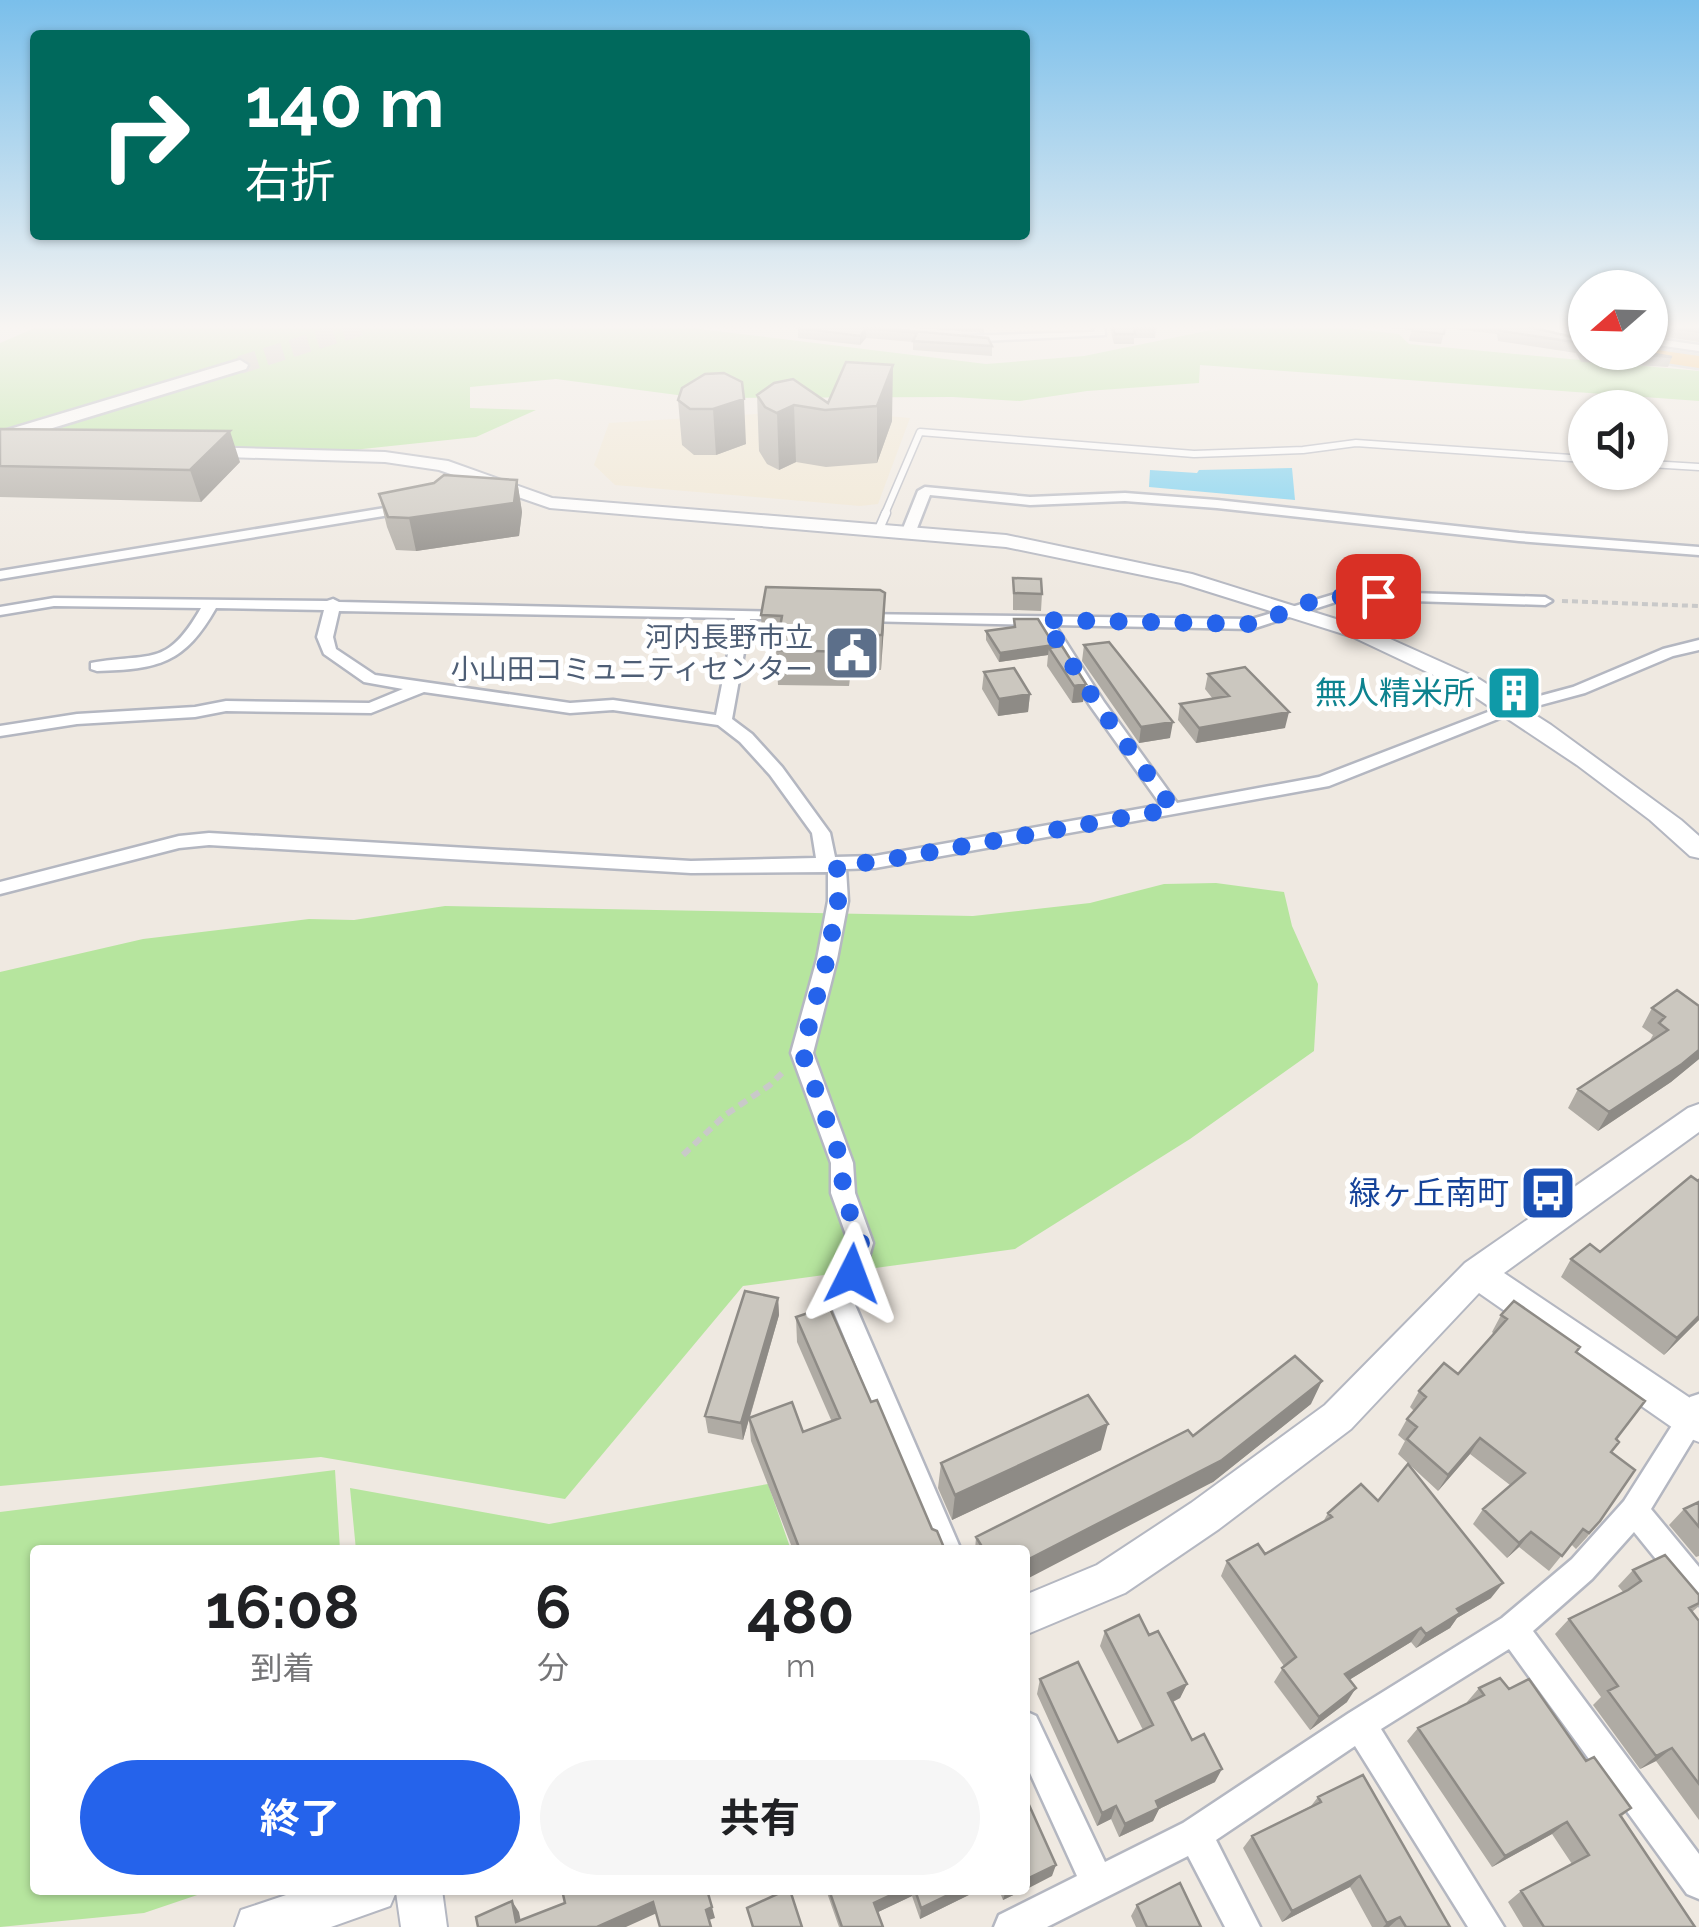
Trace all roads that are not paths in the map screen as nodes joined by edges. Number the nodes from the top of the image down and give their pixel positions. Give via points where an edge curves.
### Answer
1 (70, 414) edge
2 (0, 436) edge
3 (0, 447) edge
4 (33, 448) edge
5 (188, 452) edge
6 (1568, 458) edge
7 (1668, 465) edge
8 (1699, 467) edge
9 (432, 504) edge
10 (879, 529) junction
11 (910, 532) junction
12 (1699, 551) edge
13 (0, 575) edge
14 (1546, 601) road end
15 (212, 603) junction
16 (333, 604) junction
17 (1290, 609) junction
18 (0, 611) edge
19 (743, 614) junction
20 (799, 616) edge
21 (837, 616) edge
22 (1044, 620) junction
23 (1699, 645) edge
24 (97, 666) dead end
25 (421, 688) junction
26 (1512, 708) junction
27 (723, 721) junction
28 (0, 731) edge
29 (1173, 809) junction
30 (1699, 850) edge
31 (832, 865) junction
32 (0, 888) edge
33 (1699, 1116) edge
34 (1477, 1272) junction
35 (1696, 1417) edge
36 (1634, 1512) junction
37 (944, 1545) edge
38 (1699, 1590) edge
39 (1030, 1613) edge
40 (1513, 1629) junction
41 (1360, 1724) junction
42 (1030, 1738) edge
43 (1195, 1835) junction
44 (1699, 1882) edge
45 (1098, 1885) junction
46 (358, 1895) edge
47 (420, 1895) edge
48 (258, 1927) edge
49 (424, 1927) edge
50 (1011, 1927) edge
51 (1242, 1927) edge
52 (1487, 1927) edge

1 - 2 main road
3 - 4 street
5 - 10 street via 385,456 442,465 484,488 550,503
6 - 10 lane via 1356,444 1184,452 920,432
7 - 8 lane
9 - 13 street
10 - 11 street
11 - 12 street via 925,491 1030,501 1198,502
11 - 17 street via 1075,553
14 - 17 street via 1345,595
15 - 16 street
15 - 18 street via 54,602
15 - 24 street via 180,651 150,664
16 - 19 street
16 - 25 street via 324,637 329,652 370,679
17 - 22 street via 1252,624
17 - 26 street via 1424,662
19 - 20 street
19 - 27 street
21 - 22 street
22 - 29 street
23 - 26 street
25 - 27 street
25 - 28 street via 371,708 226,706
26 - 29 street via 1323,782
26 - 30 street
27 - 31 street via 776,770 821,833
29 - 31 street
31 - 32 street via 691,868 209,839
31 - 37 street via 838,901 802,1052 842,1163 843,1194 861,1243 843,1305
33 - 34 street
34 - 35 street
34 - 39 street via 1338,1417 1111,1579
35 - 36 street
36 - 38 street
36 - 40 street
40 - 41 street
40 - 44 street
41 - 43 street
41 - 52 street
42 - 45 street
43 - 45 street
43 - 51 street
45 - 50 street
46 - 48 street
47 - 49 street

